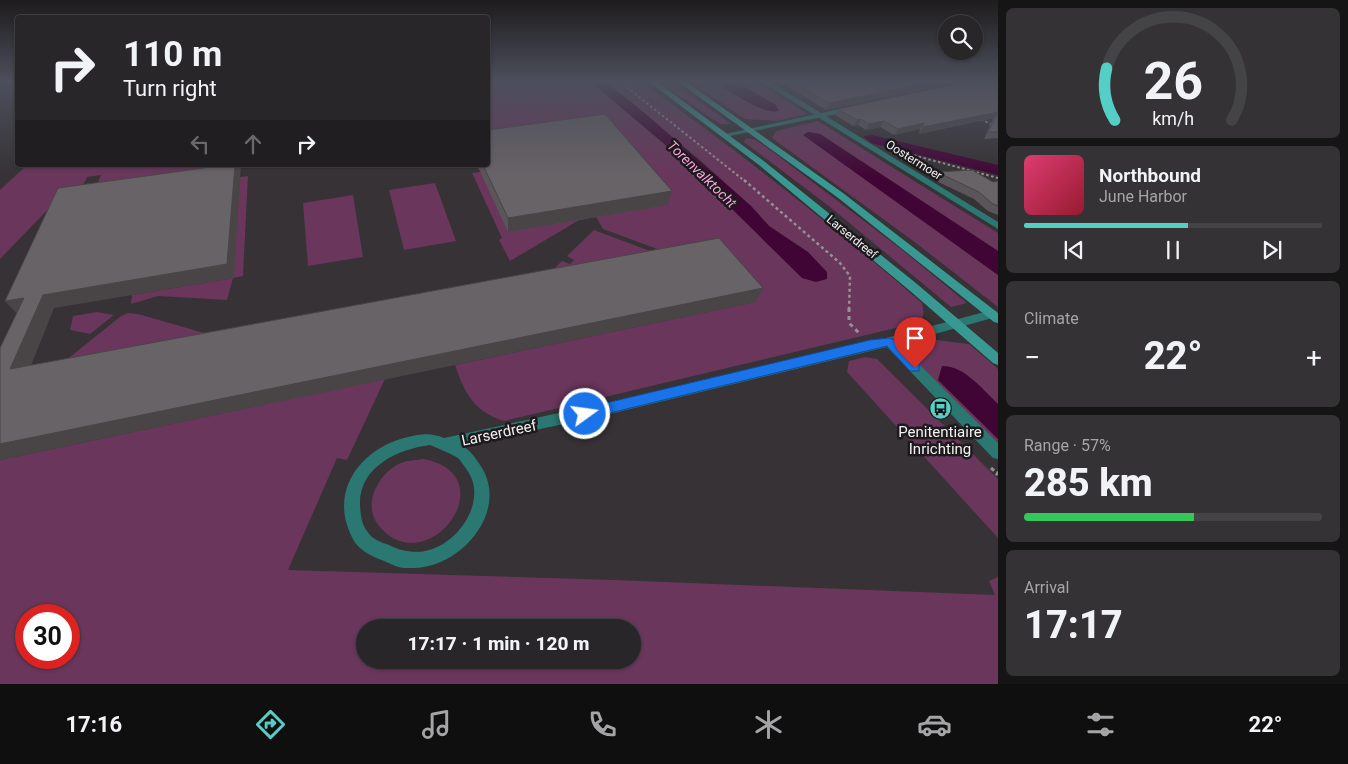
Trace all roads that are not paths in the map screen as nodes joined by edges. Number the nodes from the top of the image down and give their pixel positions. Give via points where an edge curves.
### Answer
1 (695, 113) edge
2 (726, 113) edge
3 (815, 113) edge
4 (829, 113) edge
5 (818, 115) junction
6 (750, 130) junction
7 (725, 135) junction
8 (998, 226) edge
9 (995, 316) edge
10 (956, 322) junction
11 (889, 342) junction
12 (998, 360) edge
13 (448, 443) junction
14 (998, 452) edge

1 - 7 main road, Larserdreef
2 - 6 main road, Larserdreef
3 - 5 street, Oostermoer
4 - 5 street
5 - 6 street
5 - 8 street, Oostermoer
6 - 7 street
6 - 9 main road, Larserdreef via 840,195
7 - 10 main road, Larserdreef
9 - 10 street, Larserdreef
10 - 11 street, Larserdreef
10 - 12 main road, Larserdreef
11 - 13 street, Larserdreef via 530,427
11 - 14 street
13 - 13 street, Larserdreef via 430,439 411,440 376,456 363,471 354,488 355,526 365,542 383,556 406,562 431,559 454,548 471,531 482,510 484,489 478,470 465,454

